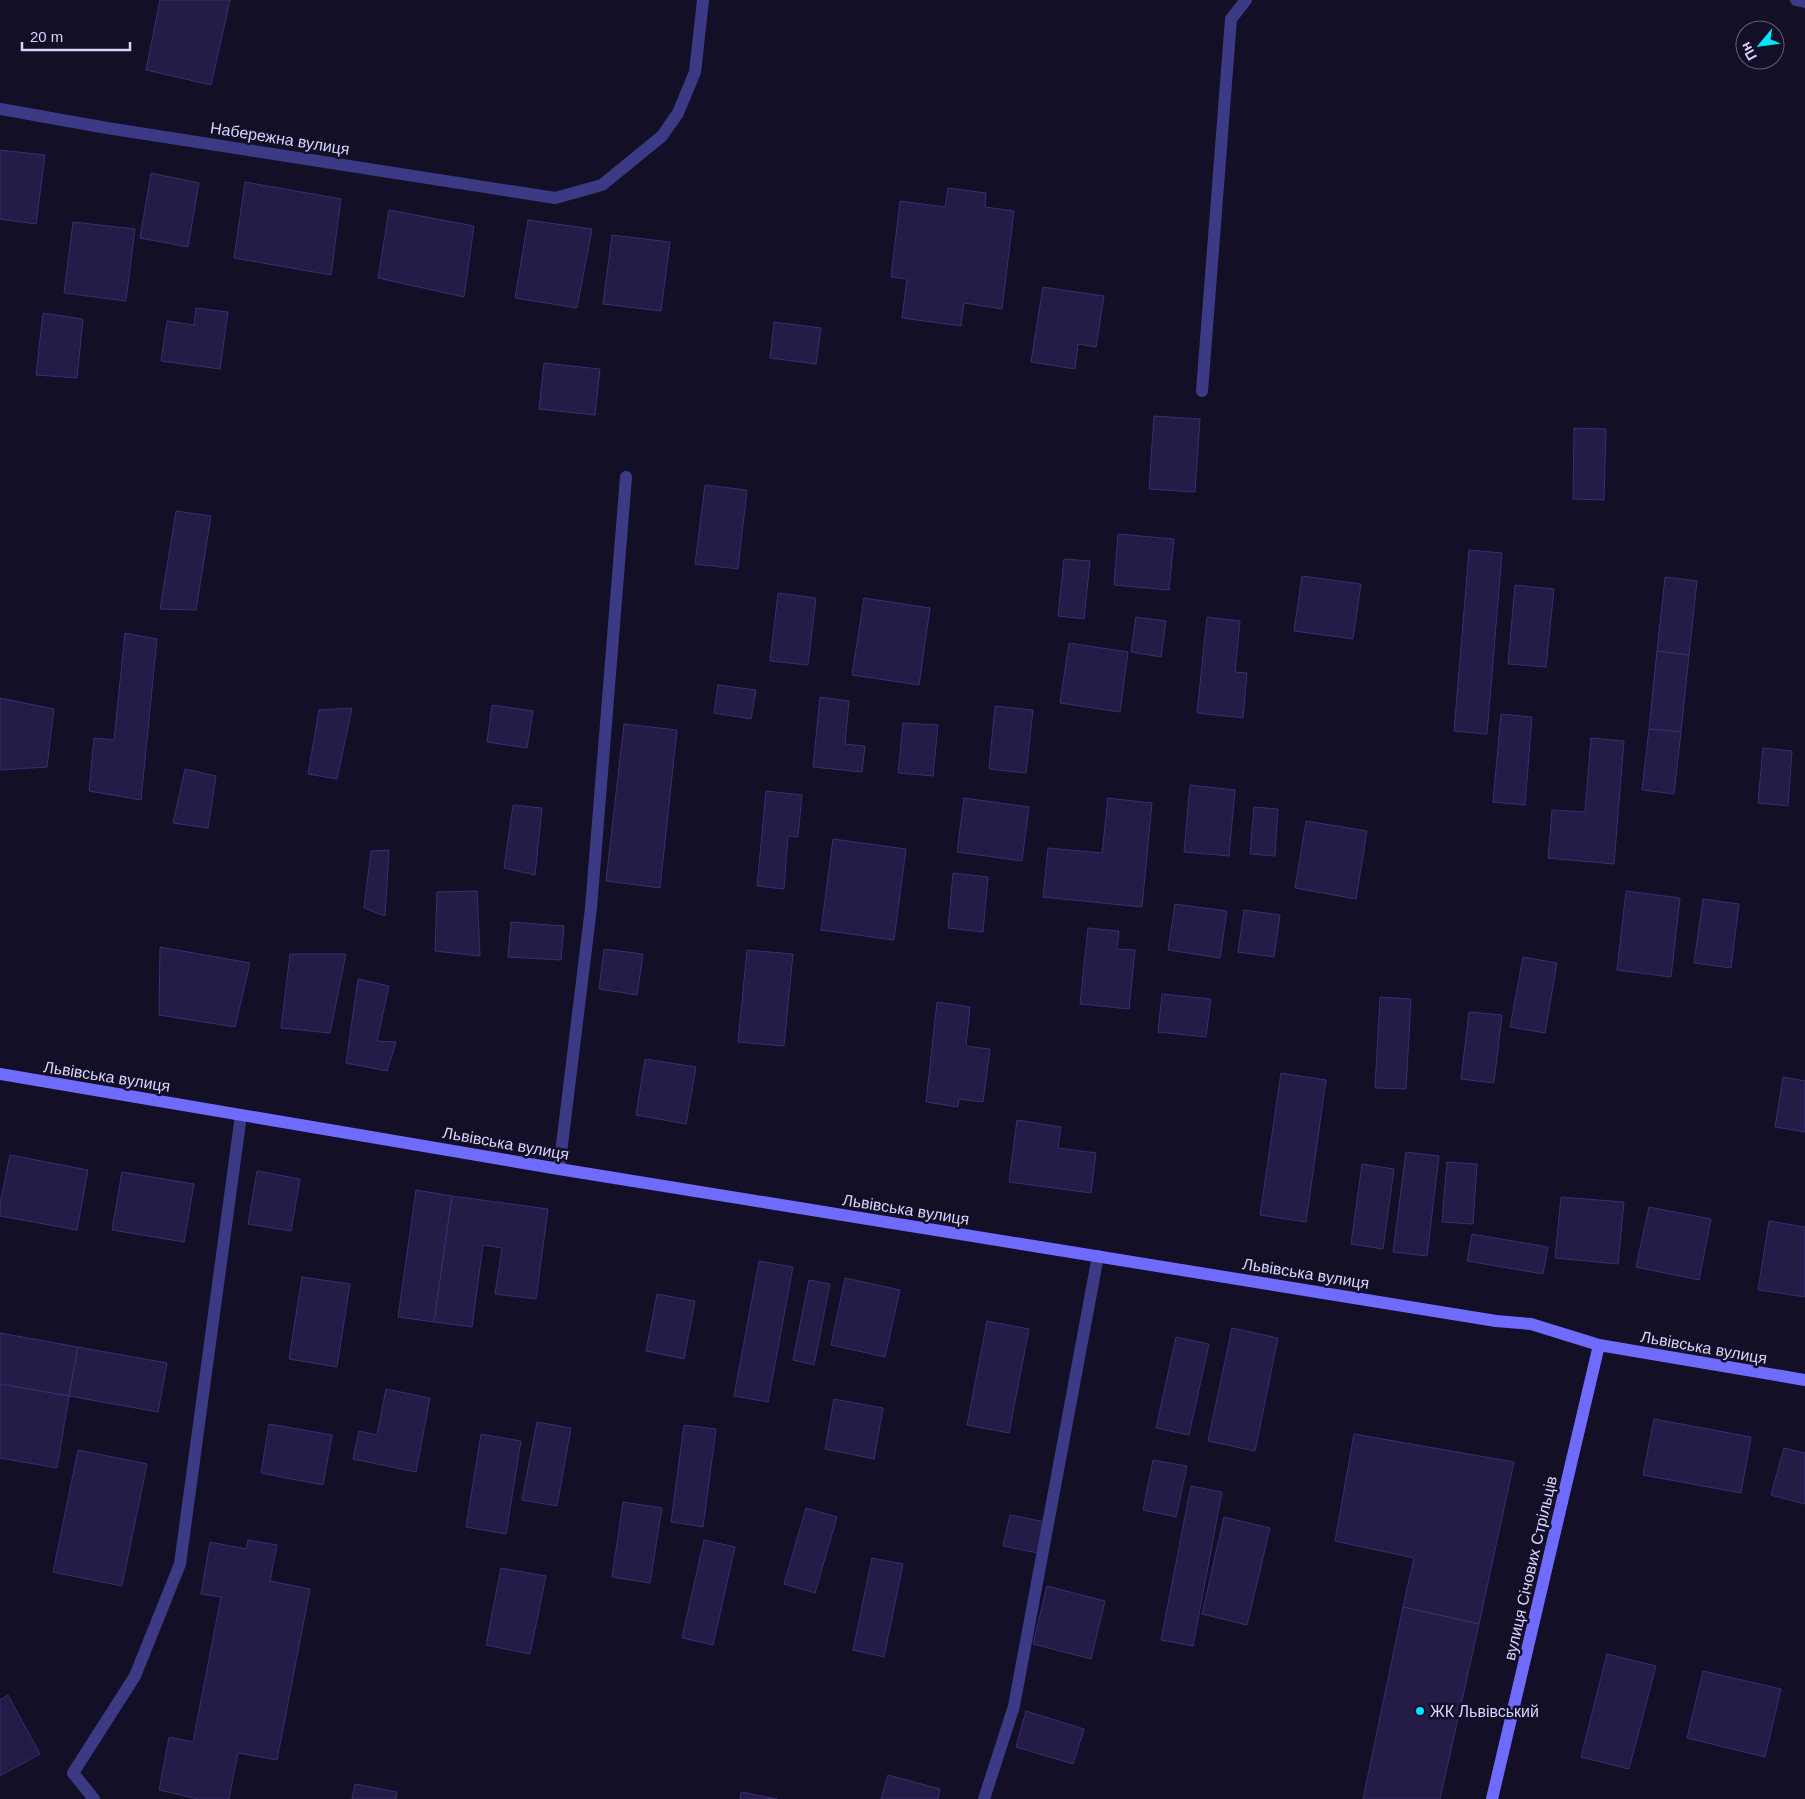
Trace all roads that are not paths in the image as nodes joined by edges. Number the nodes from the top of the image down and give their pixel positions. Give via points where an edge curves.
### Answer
1 (703, 0) edge
2 (1246, 0) edge
3 (1796, 0) edge
4 (1805, 2) edge
5 (0, 109) edge
6 (1202, 391) dead end
7 (626, 477) dead end
8 (0, 1074) edge
9 (240, 1115) junction
10 (559, 1169) junction
11 (1098, 1256) junction
12 (1599, 1345) junction
13 (1805, 1380) edge
14 (94, 1799) edge
15 (984, 1799) edge
16 (1492, 1799) edge

1 - 5 street, Набережна вулиця via 695,72 678,113 662,136 602,185 555,198
2 - 6 street via 1231,19
3 - 4 street
7 - 10 street via 591,908
8 - 9 main road, Львівська вулиця
9 - 10 main road, Львівська вулиця
9 - 14 street via 180,1564 135,1676 73,1773
10 - 11 main road, Львівська вулиця
11 - 12 main road, Львівська вулиця via 1531,1324
11 - 15 street via 1014,1706
12 - 13 main road, Львівська вулиця
12 - 16 main road, вулиця Січових Стрільців

